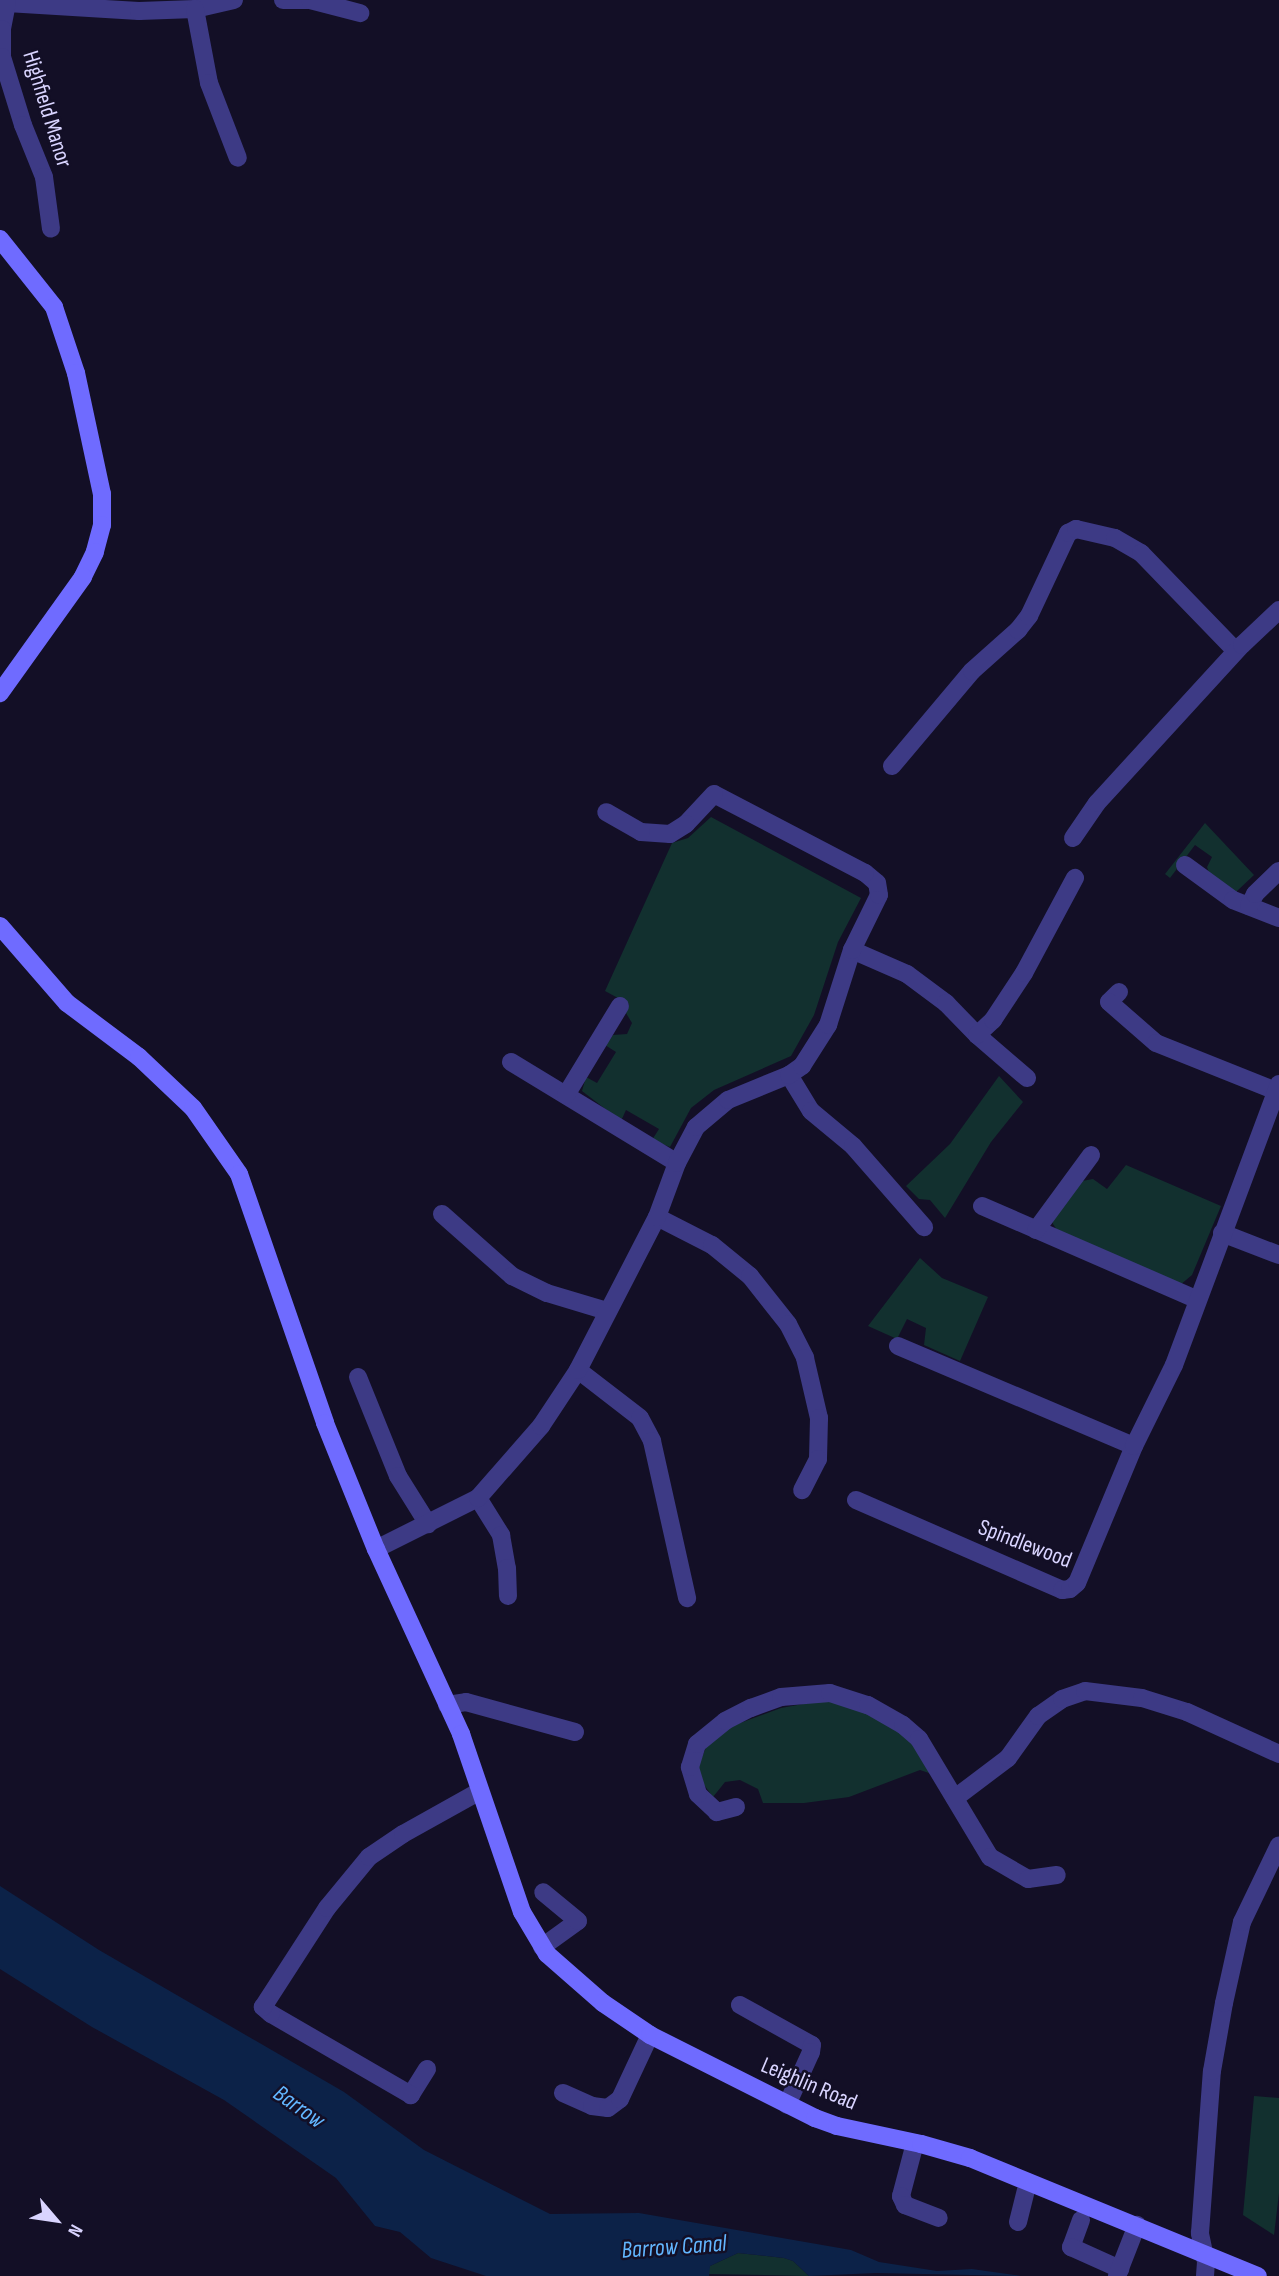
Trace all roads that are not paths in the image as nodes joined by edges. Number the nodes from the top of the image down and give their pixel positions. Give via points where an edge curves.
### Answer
1 (234, 0) edge
2 (283, 0) edge
3 (4, 1) edge
4 (47, 2) edge
5 (195, 9) junction
6 (360, 13) dead end
7 (238, 159) dead end
8 (51, 229) dead end
9 (0, 239) edge
10 (1279, 610) edge
11 (1236, 651) junction
12 (0, 693) edge
13 (892, 766) dead end
14 (606, 812) dead end
15 (1073, 838) dead end
16 (1185, 865) dead end
17 (1279, 871) edge
18 (1075, 877) dead end
19 (1249, 906) junction
20 (1279, 918) edge
21 (0, 926) edge
22 (852, 950) junction
23 (1119, 992) dead end
24 (620, 1006) dead end
25 (977, 1035) junction
26 (511, 1062) dead end
27 (789, 1075) junction
28 (1027, 1078) dead end
29 (1278, 1087) edge
30 (566, 1095) junction
31 (1091, 1155) dead end
32 (677, 1163) junction
33 (982, 1206) dead end
34 (442, 1214) dead end
35 (657, 1217) junction
36 (924, 1227) dead end
37 (1036, 1230) junction
38 (1222, 1233) junction
39 (1279, 1255) edge
40 (1196, 1299) junction
41 (607, 1311) junction
42 (898, 1346) dead end
43 (578, 1370) junction
44 (358, 1377) dead end
45 (1134, 1446) junction
46 (802, 1490) dead end
47 (478, 1498) junction
48 (856, 1500) dead end
49 (428, 1524) junction
50 (376, 1549) junction
51 (508, 1596) dead end
52 (687, 1598) dead end
53 (447, 1705) junction
54 (575, 1732) dead end
55 (1279, 1754) edge
56 (481, 1791) junction
57 (955, 1798) junction
58 (736, 1807) dead end
59 (1279, 1845) edge
60 (1057, 1875) dead end
61 (543, 1892) dead end
62 (542, 1947) junction
63 (740, 2005) dead end
64 (650, 2035) junction
65 (426, 2069) dead end
66 (563, 2094) dead end
67 (787, 2105) junction
68 (915, 2143) junction
69 (1028, 2182) junction
70 (939, 2218) dead end
71 (1082, 2220) dead end
72 (1018, 2222) dead end
73 (1137, 2225) junction
74 (1203, 2252) junction
75 (1118, 2272) edge
76 (1205, 2276) edge
77 (1258, 2276) edge

1 - 5 street, Highfield Manor
2 - 6 street via 310,0
3 - 4 street, Highfield Manor
3 - 8 street, Highfield Manor via 2,57 44,177
4 - 5 street, Highfield Manor via 139,11
5 - 7 street via 209,83
9 - 12 street via 54,307 76,373 102,495 99,538 83,577
10 - 11 street
11 - 13 street via 1141,553 1115,538 1076,529 1068,533 1029,616 972,671
11 - 15 street via 1097,803
14 - 22 street via 642,832 670,834 714,794 865,873 877,883 879,895
16 - 19 street via 1233,900
17 - 19 street
18 - 25 street via 1024,973 993,1020
19 - 20 street
21 - 50 street, Leighlin Road via 67,1003 139,1057 193,1108 226,1153 250,1202 324,1420
22 - 25 street via 907,974 946,1003
22 - 27 street via 828,1025 802,1066
23 - 29 street, Spindlewood via 1110,1002 1156,1043
24 - 30 street
25 - 28 street
26 - 30 street
27 - 32 street via 728,1100 696,1127
27 - 36 street via 811,1111 853,1146
29 - 38 street, Spindlewood
30 - 32 street
31 - 37 street
32 - 35 street
33 - 37 street
34 - 41 street via 512,1276 547,1293
35 - 41 street
35 - 46 street via 712,1245 750,1276 788,1324 806,1358 819,1418 818,1459
37 - 40 street
38 - 39 street
38 - 40 street, Spindlewood
40 - 45 street, Spindlewood via 1174,1365
41 - 43 street
42 - 45 street
43 - 47 street via 541,1426
43 - 52 street via 640,1418 652,1441
44 - 49 street via 398,1476
45 - 48 street, Spindlewood via 1077,1583 1070,1589 1062,1590
47 - 49 street
47 - 51 street via 501,1535
49 - 50 street
50 - 53 street, Leighlin Road
53 - 54 street via 466,1702
53 - 56 street, Leighlin Road
55 - 57 street via 1187,1712 1131,1696 1085,1692 1062,1699 1038,1716 1001,1765
56 - 62 street, Leighlin Road via 522,1912
56 - 65 street via 403,1834 361,1865 263,2007 411,2095
57 - 58 street via 932,1756 903,1725 851,1698 805,1693 751,1708 697,1744 691,1767 698,1794 717,1812
57 - 60 street via 990,1857 1028,1879
59 - 74 street via 1242,1922 1227,1984 1212,2071 1200,2233
61 - 62 street via 578,1921
62 - 64 street, Leighlin Road via 573,1978
63 - 67 street via 812,2045
64 - 66 street via 620,2099 608,2108
64 - 67 street, Leighlin Road
67 - 68 street, Leighlin Road via 837,2126
68 - 69 street, Leighlin Road via 970,2158
68 - 70 street via 901,2196 905,2206
69 - 72 street
69 - 73 street, Leighlin Road
71 - 75 street via 1071,2247
73 - 74 street, Leighlin Road
73 - 75 street
74 - 76 street
74 - 77 street, Leighlin Road

